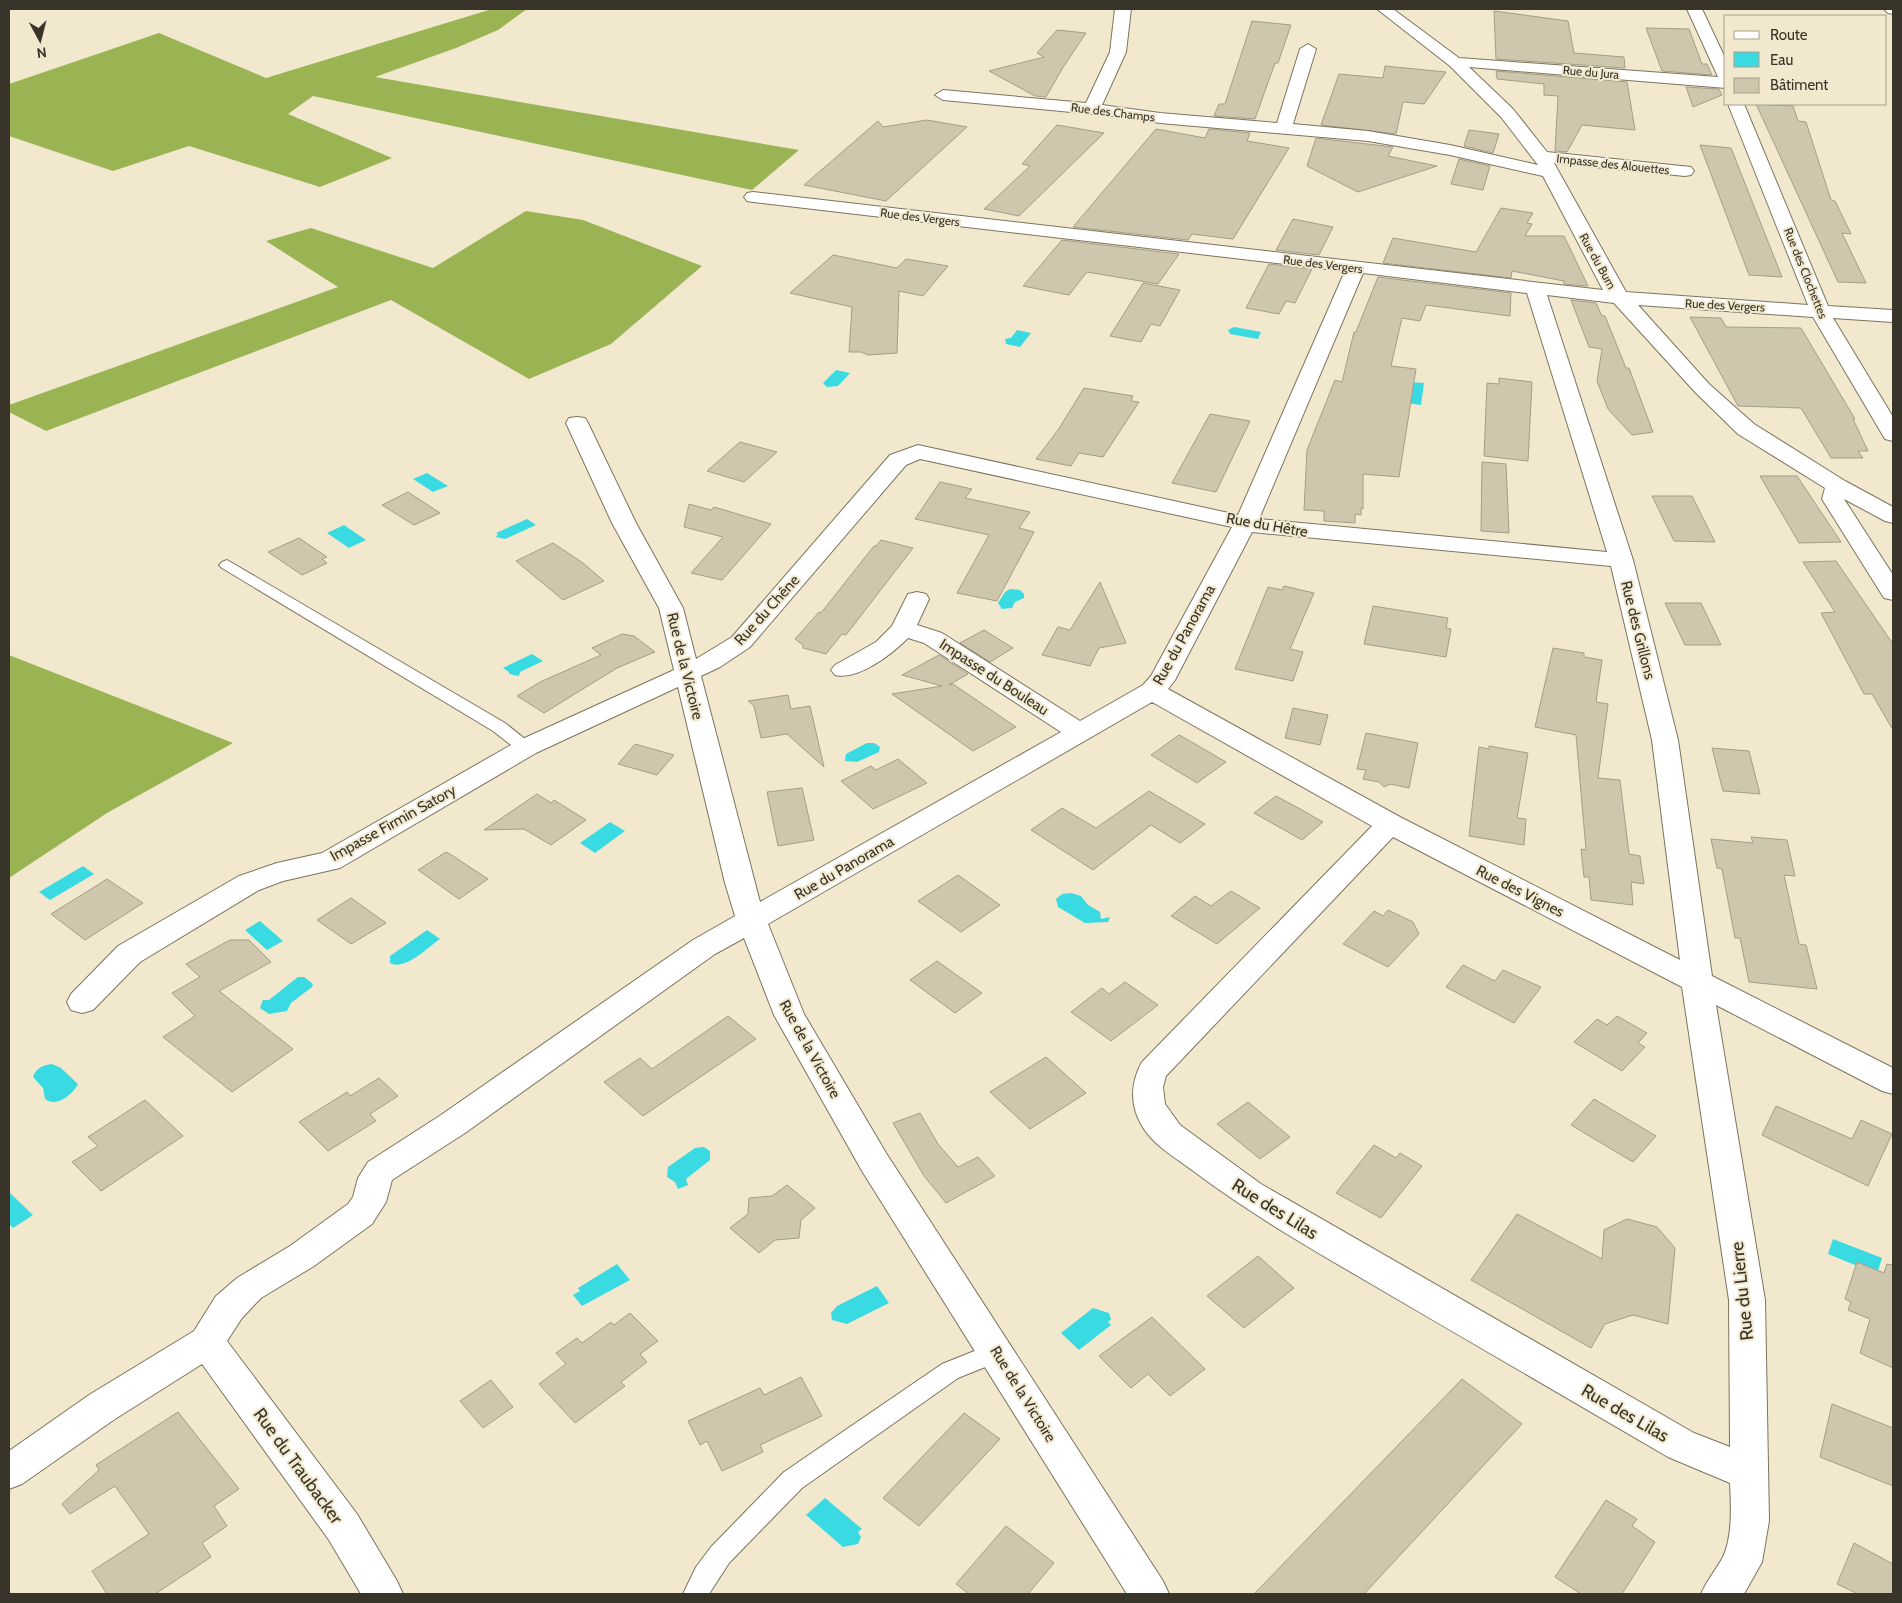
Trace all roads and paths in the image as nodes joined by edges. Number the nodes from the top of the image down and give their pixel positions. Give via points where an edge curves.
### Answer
1 (1123, 9) edge
2 (1384, 9) edge
3 (1696, 9) edge
4 (1308, 49) dead end
5 (1456, 63) junction
6 (1724, 73) edge
7 (1724, 83) edge
8 (943, 95) dead end
9 (1736, 105) edge
10 (1092, 109) junction
11 (1284, 128) junction
12 (1546, 164) junction
13 (1685, 171) dead end
14 (753, 197) dead end
15 (1356, 268) junction
16 (1535, 288) junction
17 (1618, 296) junction
18 (1820, 311) junction
19 (1893, 316) edge
20 (577, 423) dead end
21 (1893, 434) edge
22 (918, 452) joint
23 (1837, 486) junction
24 (1893, 516) edge
25 (1246, 522) junction
26 (1622, 560) junction
27 (227, 565) dead end
28 (1893, 593) edge
29 (917, 599) dead end
30 (903, 629) junction
31 (844, 670) dead end
32 (687, 673) junction
33 (1152, 691) junction
34 (1081, 733) junction
35 (527, 748) junction
36 (1390, 824) junction
37 (750, 919) junction
38 (1697, 983) junction
39 (82, 1002) dead end
40 (1893, 1082) edge
41 (207, 1342) junction
42 (997, 1352) junction
43 (9, 1472) edge
44 (1750, 1473) junction
45 (383, 1594) edge
46 (696, 1594) edge
47 (1148, 1594) edge
48 (1721, 1594) edge

1 - 10 street via 1118,52
2 - 5 street, Rue du Burn
3 - 6 street
4 - 11 street
5 - 7 street, Rue du Jura
5 - 12 street, Rue du Burn via 1507,113
8 - 10 street, Rue des Champs
9 - 18 street, Rue des Clochettes
10 - 11 street, Rue des Champs
11 - 12 street, Rue des Champs via 1397,140 1539,171
12 - 13 street, Impasse des Alouettes
12 - 17 street, Rue du Burn
14 - 15 street, Rue des Vergers
15 - 16 street, Rue des Vergers
15 - 25 street, Rue du Panorama
16 - 17 street, Rue des Vergers
16 - 26 street, Rue des Grillons
17 - 18 street, Rue des Vergers
17 - 23 street, Rue du Burn via 1702,388 1746,429
18 - 19 street, Rue des Vergers
18 - 21 street, Rue des Clochettes
20 - 32 street, Rue de la Victoire via 624,523 671,608
22 - 25 street, Rue du Hêtre
22 - 32 street, Rue du Chêne via 898,460 741,642
23 - 24 street, Rue du Burn
23 - 28 street via 1833,499
25 - 26 street, Rue du Hêtre via 1293,532
25 - 33 street, Rue du Panorama via 1162,680
26 - 38 street, Rue des Grillons via 1665,740
27 - 35 lane via 499,727
29 - 30 street
30 - 31 street via 885,647
30 - 34 street, Impasse du Bouleau via 933,638
32 - 35 street, Rue du Chêne
32 - 37 street, Rue de la Victoire
33 - 34 street, Rue du Panorama
33 - 36 street, Rue des Vignes
34 - 37 street, Rue du Panorama
35 - 39 street, Impasse Firmin Satory via 330,860 249,883 129,954
36 - 38 street, Rue des Vignes
36 - 44 street, Rue des Lilas via 1153,1070 1146,1092 1150,1109 1168,1134 1242,1188 1316,1235 1681,1445
37 - 41 street, Rue du Panorama via 704,947 453,1124 380,1171 369,1202 360,1214 302,1256 249,1288 229,1307
37 - 42 street, Rue de la Victoire via 789,1015 874,1162
38 - 40 street, Rue des Vignes
38 - 44 street, Rue du Lierre via 1747,1300
41 - 43 street via 102,1407
41 - 45 street, Rue du Traubacker via 343,1527
42 - 46 lane via 950,1371 793,1480 720,1555
42 - 47 street, Rue de la Victoire
44 - 48 street, Rue du Lierre via 1750,1522 1742,1562

